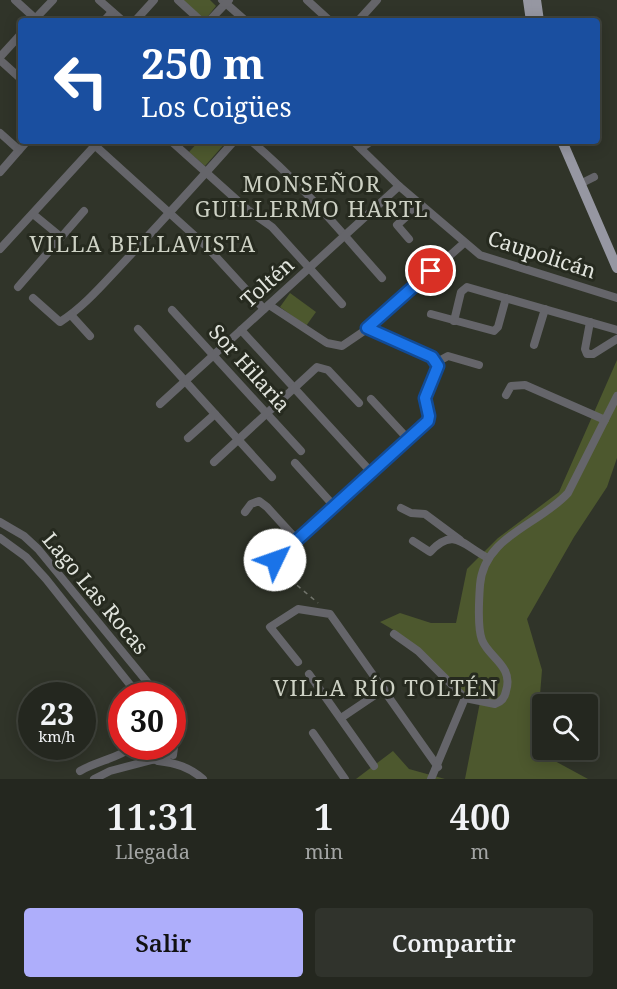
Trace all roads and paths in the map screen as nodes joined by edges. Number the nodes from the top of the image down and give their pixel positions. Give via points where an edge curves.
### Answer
1 (15, 0) edge
2 (53, 0) edge
3 (99, 0) edge
4 (154, 0) edge
5 (178, 0) edge
6 (307, 0) edge
7 (377, 0) edge
8 (528, 0) edge
9 (536, 0) edge
10 (226, 1) edge
11 (112, 12) junction
12 (34, 18) edge
13 (38, 18) edge
14 (107, 18) edge
15 (119, 18) edge
16 (138, 18) edge
17 (198, 18) edge
18 (212, 18) edge
19 (243, 18) edge
20 (327, 18) edge
21 (361, 18) edge
22 (531, 18) edge
23 (539, 18) edge
24 (18, 37) edge
25 (0, 58) edge
26 (18, 76) edge
27 (0, 133) edge
28 (24, 144) edge
29 (93, 144) edge
30 (97, 144) edge
31 (174, 144) edge
32 (231, 144) edge
33 (255, 144) edge
34 (356, 144) edge
35 (367, 144) edge
36 (563, 144) edge
37 (361, 148) junction
38 (19, 150) junction
39 (0, 172) edge
40 (206, 172) junction
41 (594, 177) dead end
42 (580, 184) junction
43 (399, 186) junction
44 (420, 204) junction
45 (84, 212) dead end
46 (170, 213) junction
47 (33, 214) junction
48 (344, 236) junction
49 (61, 237) junction
50 (408, 239) dead end
51 (464, 243) junction
52 (0, 249) edge
53 (615, 255) edge
54 (309, 267) junction
55 (617, 268) edge
56 (382, 278) dead end
57 (18, 287) dead end
58 (33, 298) dead end
59 (506, 298) junction
60 (617, 298) edge
61 (342, 304) dead end
62 (266, 307) junction
63 (545, 309) junction
64 (172, 310) dead end
65 (431, 314) dead end
66 (71, 315) junction
67 (454, 321) junction
68 (590, 322) junction
69 (367, 328) junction
70 (138, 329) dead end
71 (241, 330) junction
72 (617, 330) edge
73 (90, 336) dead end
74 (617, 339) edge
75 (534, 345) dead end
76 (213, 355) junction
77 (437, 362) junction
78 (479, 365) dead end
79 (185, 381) junction
80 (294, 388) junction
81 (506, 395) dead end
82 (617, 396) edge
83 (371, 399) dead end
84 (359, 403) dead end
85 (160, 404) dead end
86 (215, 414) junction
87 (267, 414) junction
88 (605, 420) junction
89 (188, 438) dead end
90 (408, 439) junction
91 (238, 440) junction
92 (301, 451) dead end
93 (214, 462) dead end
94 (295, 463) dead end
95 (371, 472) junction
96 (272, 477) dead end
97 (334, 506) junction
98 (401, 508) dead end
99 (245, 512) dead end
100 (0, 522) edge
101 (0, 537) edge
102 (297, 540) junction
103 (413, 542) dead end
104 (462, 542) junction
105 (488, 558) junction
106 (274, 563) joint
107 (330, 614) junction
108 (394, 634) dead end
109 (298, 662) dead end
110 (309, 674) dead end
111 (128, 682) edge
112 (148, 682) edge
113 (384, 689) junction
114 (465, 698) junction
115 (341, 718) junction
116 (313, 733) dead end
117 (108, 758) edge
118 (155, 760) joint
119 (176, 760) edge
120 (179, 764) junction
121 (374, 766) dead end
122 (438, 767) junction
123 (80, 771) dead end
124 (94, 779) edge
125 (203, 779) edge
126 (345, 779) edge
127 (431, 779) edge

1 - 12 street
2 - 13 street
3 - 11 street
4 - 16 street
5 - 17 street
6 - 20 street
7 - 21 street
8 - 22 main road
9 - 23 main road
10 - 18 street
10 - 19 street
11 - 14 street
11 - 15 street
24 - 25 street
25 - 26 street
27 - 38 street
28 - 38 street
29 - 47 street
30 - 46 street
31 - 40 street
32 - 40 street
33 - 48 street via 282,167
34 - 37 street, Caupolicán
35 - 37 street
36 - 42 main road
37 - 43 street, Caupolicán
38 - 39 street
40 - 46 street
40 - 54 street via 272,227
41 - 42 street
42 - 53 main road
43 - 44 street, Caupolicán
43 - 48 street, Toltén
44 - 50 street via 397,225
44 - 51 street, Caupolicán
45 - 49 street
46 - 62 street
46 - 66 street
47 - 49 street
47 - 52 street
48 - 54 street, Toltén
48 - 56 street
49 - 57 street
51 - 60 street, Caupolicán via 487,258
51 - 69 street
53 - 55 main road
54 - 61 street
54 - 62 street, Toltén
58 - 66 street via 60,322
59 - 63 street
59 - 67 street via 496,330
59 - 67 street via 465,288
62 - 69 street via 327,343 342,346
62 - 71 street, Toltén
63 - 68 street
63 - 75 street
64 - 76 street, Sor Hilaria
65 - 67 street
66 - 73 street
68 - 72 street
68 - 74 street via 587,354
69 - 77 street
70 - 79 street
71 - 76 street, Toltén
71 - 80 street
76 - 79 street, Toltén
76 - 87 street, Sor Hilaria
77 - 78 street via 448,356
77 - 90 street via 425,398 429,418
79 - 85 street, Toltén
79 - 86 street
80 - 84 street via 323,367
80 - 87 street
80 - 95 street
81 - 88 street via 511,386 525,385
82 - 88 street
83 - 90 street
86 - 89 street
86 - 91 street
87 - 91 street
87 - 92 street, Sor Hilaria
88 - 105 street via 568,493
90 - 95 street
91 - 93 street
91 - 96 street
94 - 97 street
95 - 97 street
97 - 102 street
98 - 104 street via 425,514
99 - 102 street via 259,501
100 - 112 street, Lago Las Rocas via 38,549
101 - 111 street, Lago Las Rocas via 46,579
102 - 106 street
103 - 104 street via 430,552 443,540
104 - 105 street
105 - 114 street via 480,585 480,633 502,666 507,689 495,704
106 - 107 path via 287,585 292,581
107 - 109 street via 298,609 270,627
107 - 113 street
108 - 114 street
110 - 115 street
113 - 115 street
113 - 122 street
114 - 122 street
115 - 121 street
116 - 126 street
117 - 123 street
118 - 120 street
118 - 124 street
119 - 120 street
120 - 125 street
122 - 127 street

